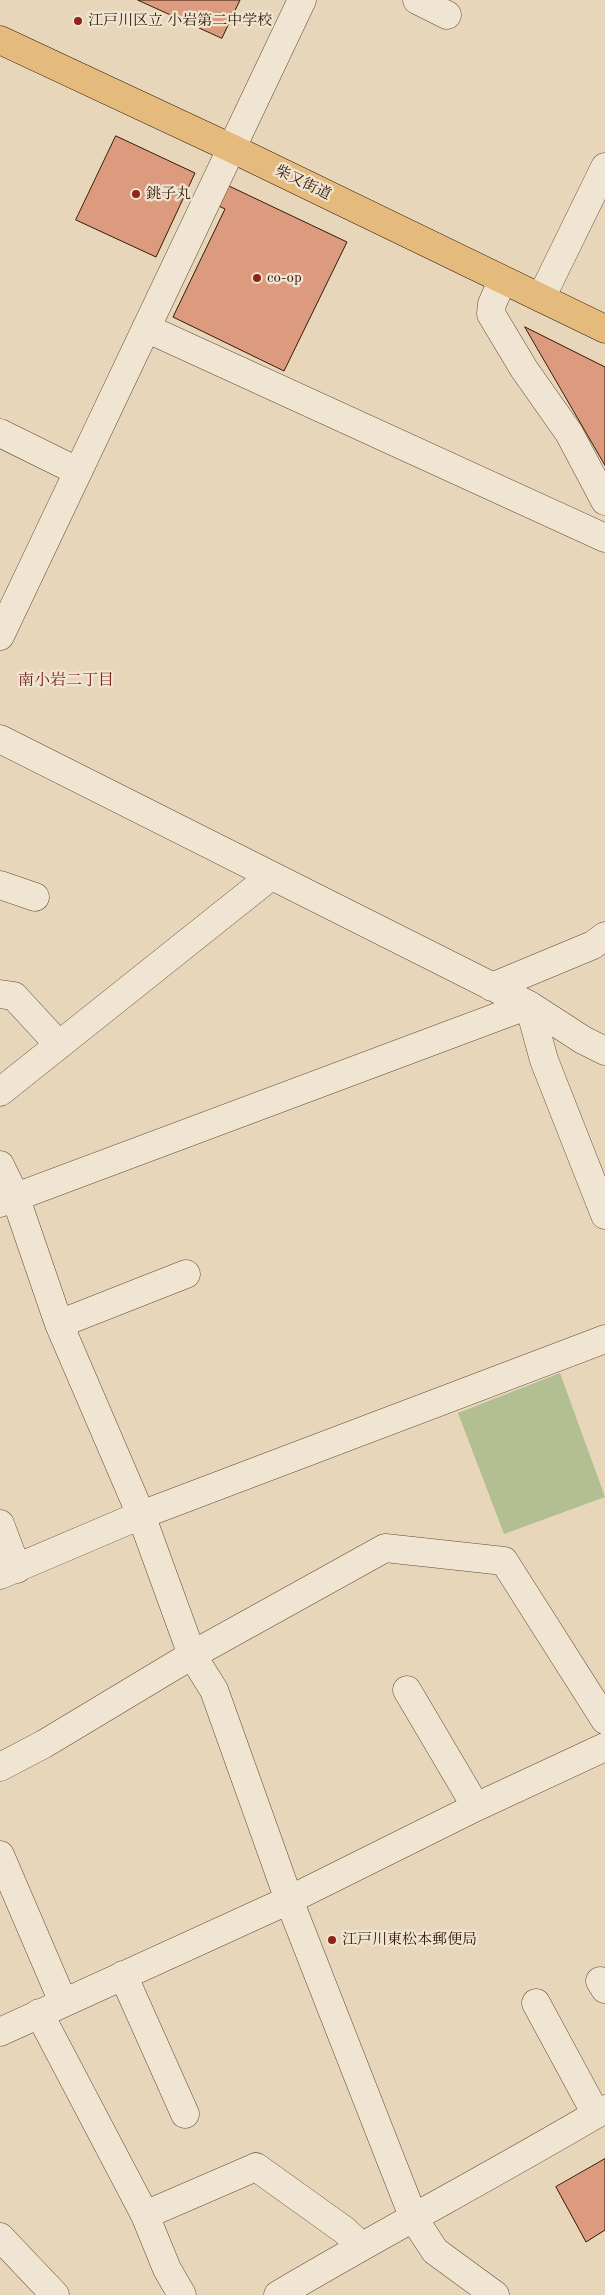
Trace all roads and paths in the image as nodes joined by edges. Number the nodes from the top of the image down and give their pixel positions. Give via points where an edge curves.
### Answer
1 (302, 0) edge
2 (417, 0) edge
3 (447, 15) dead end
4 (0, 40) edge
5 (231, 148) junction
6 (605, 167) edge
7 (502, 281) junction
8 (540, 298) junction
9 (146, 328) junction
10 (605, 329) edge
11 (0, 433) edge
12 (78, 471) junction
13 (605, 502) edge
14 (605, 538) edge
15 (0, 636) edge
16 (0, 739) edge
17 (272, 876) junction
18 (0, 885) edge
19 (35, 897) dead end
20 (605, 936) edge
21 (492, 987) junction
22 (0, 994) edge
23 (529, 1004) junction
24 (60, 1046) junction
25 (605, 1051) edge
26 (0, 1092) edge
27 (0, 1165) edge
28 (8, 1199) edge
29 (605, 1215) edge
30 (186, 1274) dead end
31 (59, 1324) junction
32 (605, 1339) edge
33 (141, 1515) junction
34 (0, 1524) edge
35 (9, 1572) edge
36 (192, 1655) junction
37 (407, 1690) dead end
38 (605, 1720) edge
39 (605, 1747) edge
40 (0, 1767) edge
41 (476, 1807) junction
42 (0, 1855) edge
43 (289, 1900) junction
44 (123, 1975) junction
45 (536, 2003) dead end
46 (51, 2007) junction
47 (0, 2032) edge
48 (600, 2112) edge
49 (185, 2114) dead end
50 (145, 2215) junction
51 (414, 2219) junction
52 (0, 2238) edge
53 (361, 2246) junction
54 (55, 2295) edge
55 (182, 2295) edge
56 (278, 2295) edge
57 (495, 2295) edge

1 - 5 street
2 - 3 street
4 - 5 main road, 柴又街道
5 - 7 main road, 柴又街道
5 - 9 street
6 - 8 street
7 - 8 main road, 柴又街道
7 - 13 street via 491,314 568,433
8 - 10 main road, 柴又街道
9 - 12 street
9 - 14 street
11 - 12 street
12 - 15 street
16 - 17 street
17 - 21 street
17 - 24 street
18 - 19 street
20 - 21 street via 593,945
21 - 23 street
22 - 24 street via 14,996
23 - 25 street
23 - 28 street
23 - 29 street via 544,1060
24 - 26 street
27 - 28 street
28 - 31 street
30 - 31 street
31 - 33 street
32 - 33 street
33 - 35 street
33 - 36 street
34 - 35 street
36 - 38 street via 385,1548 504,1561
36 - 40 street
36 - 43 street via 214,1690
37 - 41 street
39 - 41 street
41 - 43 street
42 - 46 street
43 - 44 street
43 - 51 street
44 - 46 street
44 - 49 street
45 - 48 street
46 - 47 street
46 - 50 street
48 - 51 street
50 - 53 street via 256,2167 344,2230
50 - 55 street via 167,2269
51 - 53 street
51 - 57 street via 435,2251
52 - 54 street
53 - 56 street

